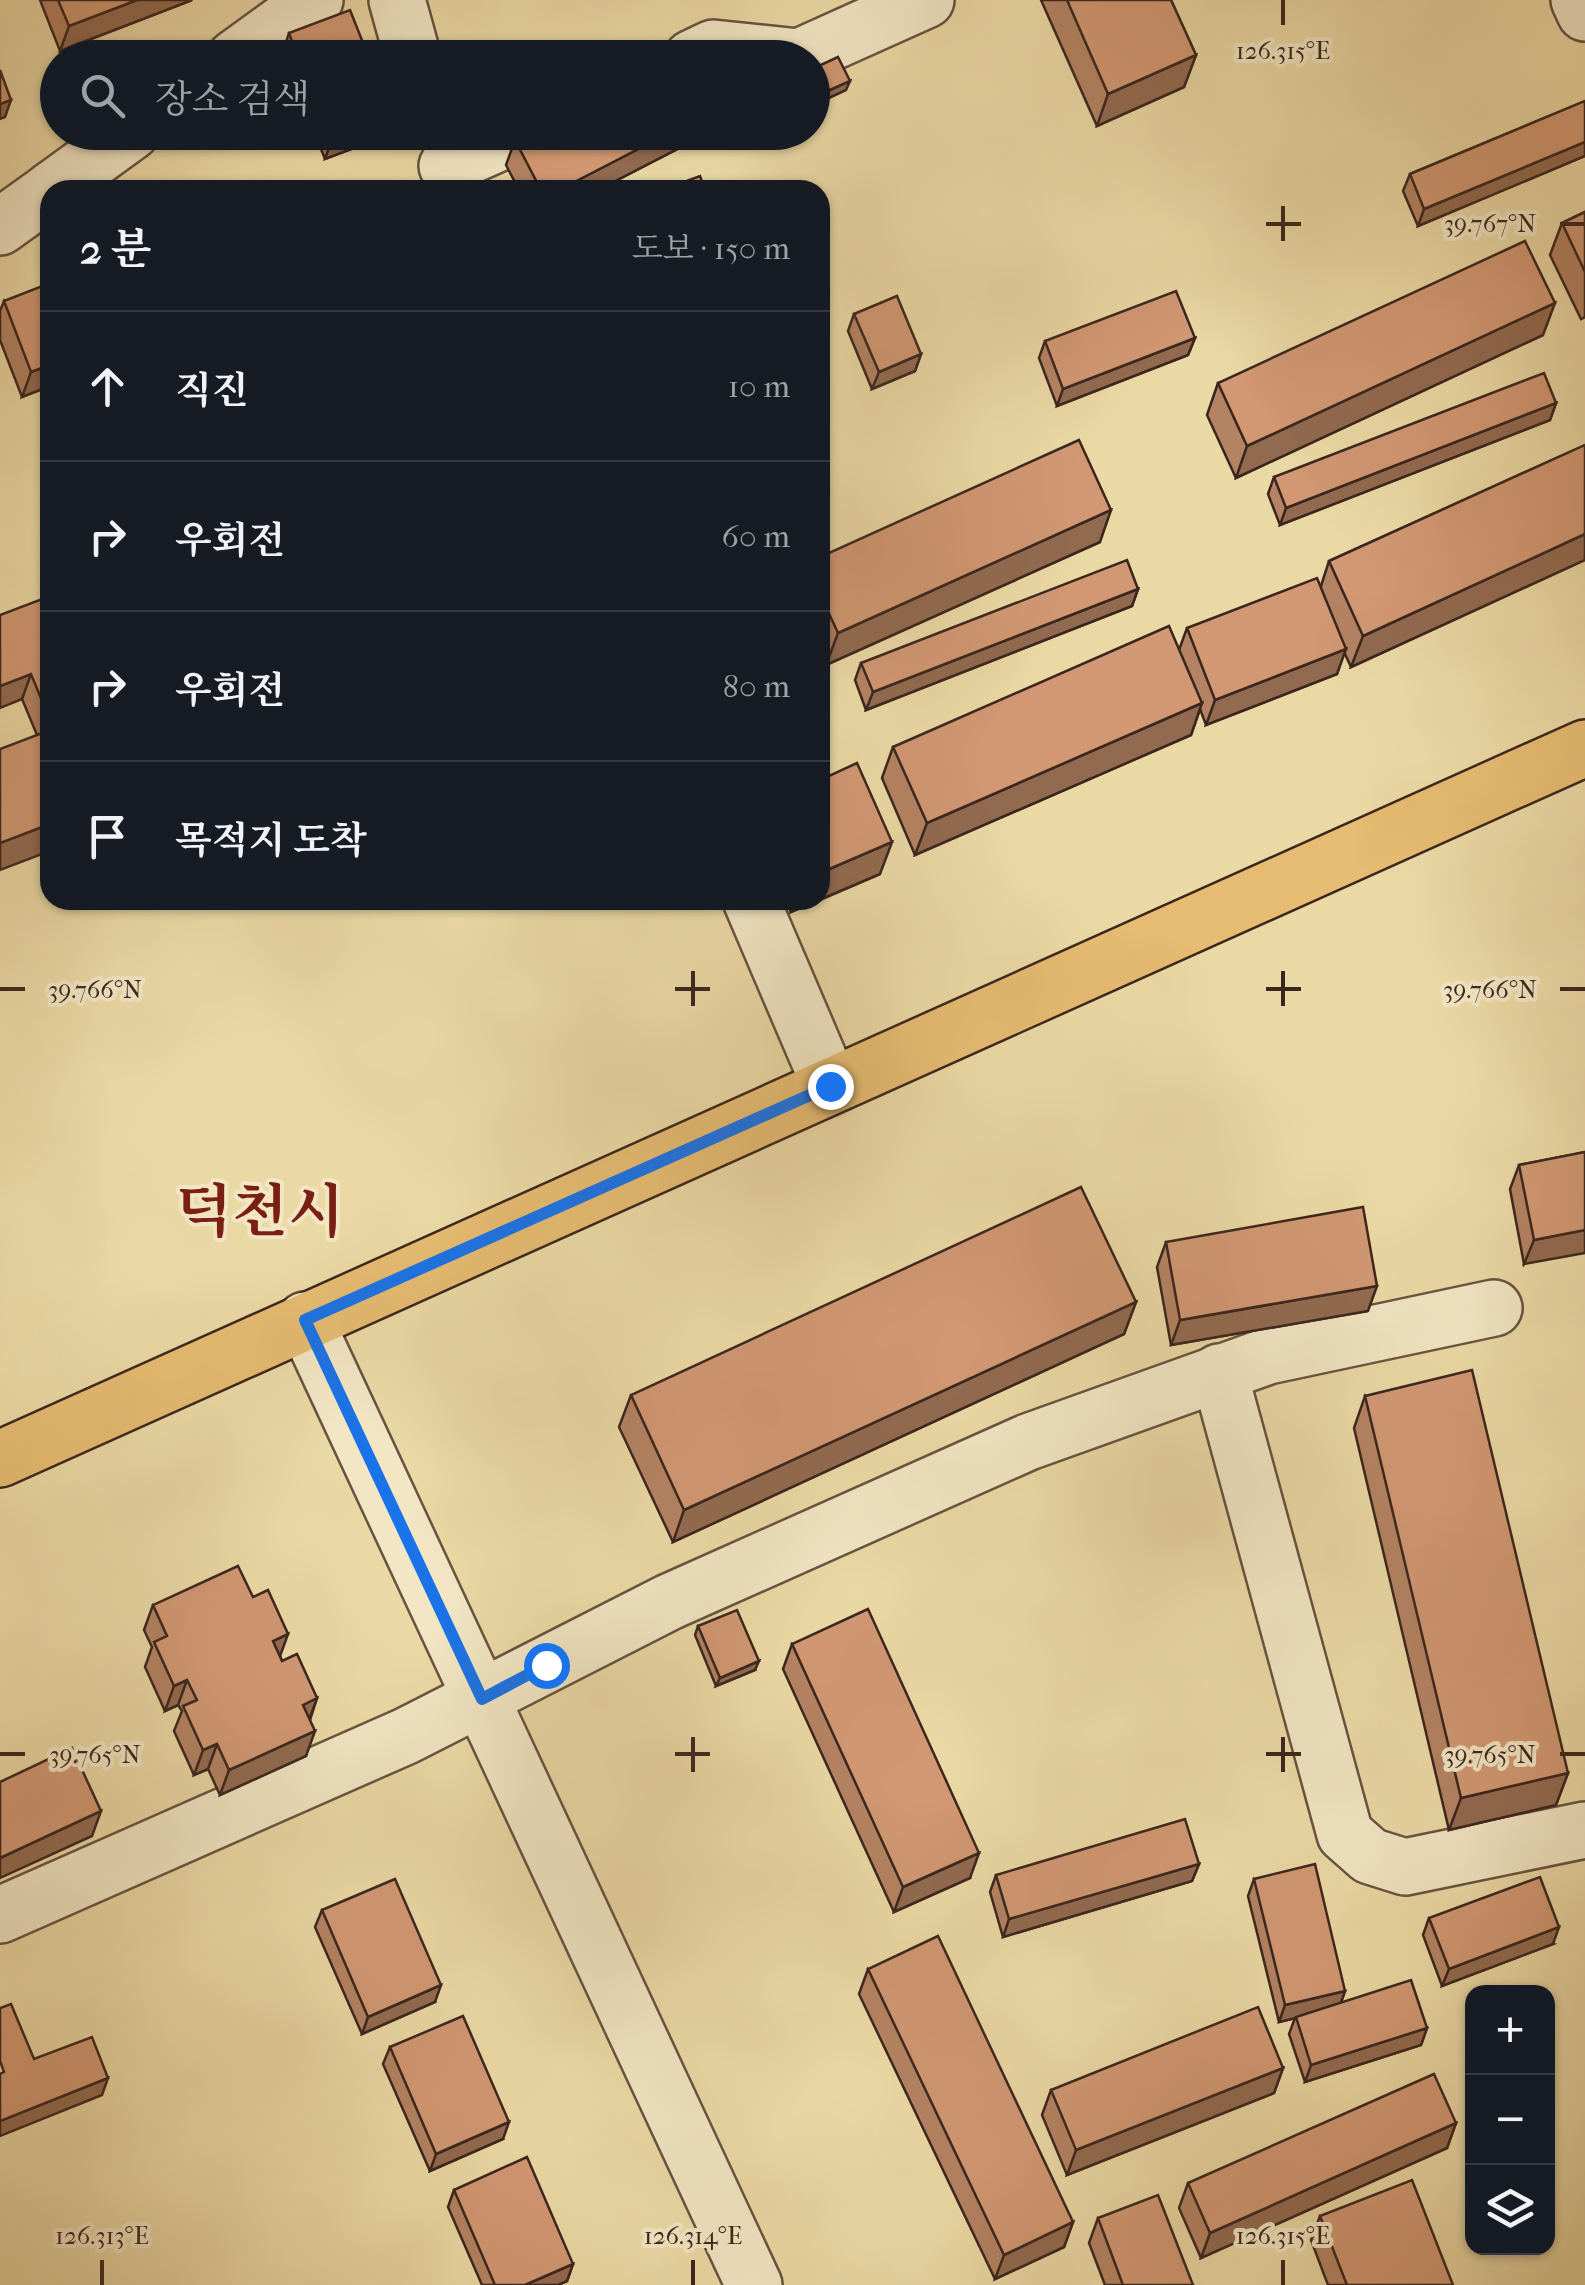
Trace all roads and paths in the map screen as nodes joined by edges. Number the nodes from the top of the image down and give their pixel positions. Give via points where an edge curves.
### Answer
1 (315, 0) edge
2 (396, 0) edge
3 (926, 0) edge
4 (1580, 0) edge
5 (1585, 13) edge
6 (260, 40) edge
7 (408, 40) edge
8 (830, 44) edge
9 (106, 150) edge
10 (479, 150) edge
11 (447, 163) edge
12 (64, 180) edge
13 (40, 197) edge
14 (0, 227) edge
15 (1585, 748) edge
16 (755, 910) edge
17 (830, 1086) junction
18 (1494, 1308) dead end
19 (305, 1320) junction
20 (1219, 1372) junction
21 (0, 1459) edge
22 (482, 1699) junction
23 (1585, 1830) edge
24 (0, 1915) edge
25 (754, 2285) edge

1 - 6 street
2 - 7 street
3 - 8 street
4 - 5 street
9 - 12 street
10 - 11 street
13 - 14 street
15 - 17 main road
16 - 17 street
17 - 19 main road
18 - 20 street
19 - 21 main road
19 - 22 street
20 - 22 street via 1028,1442 669,1602
20 - 23 street via 1346,1834 1370,1856 1405,1867
22 - 24 street
22 - 25 street

